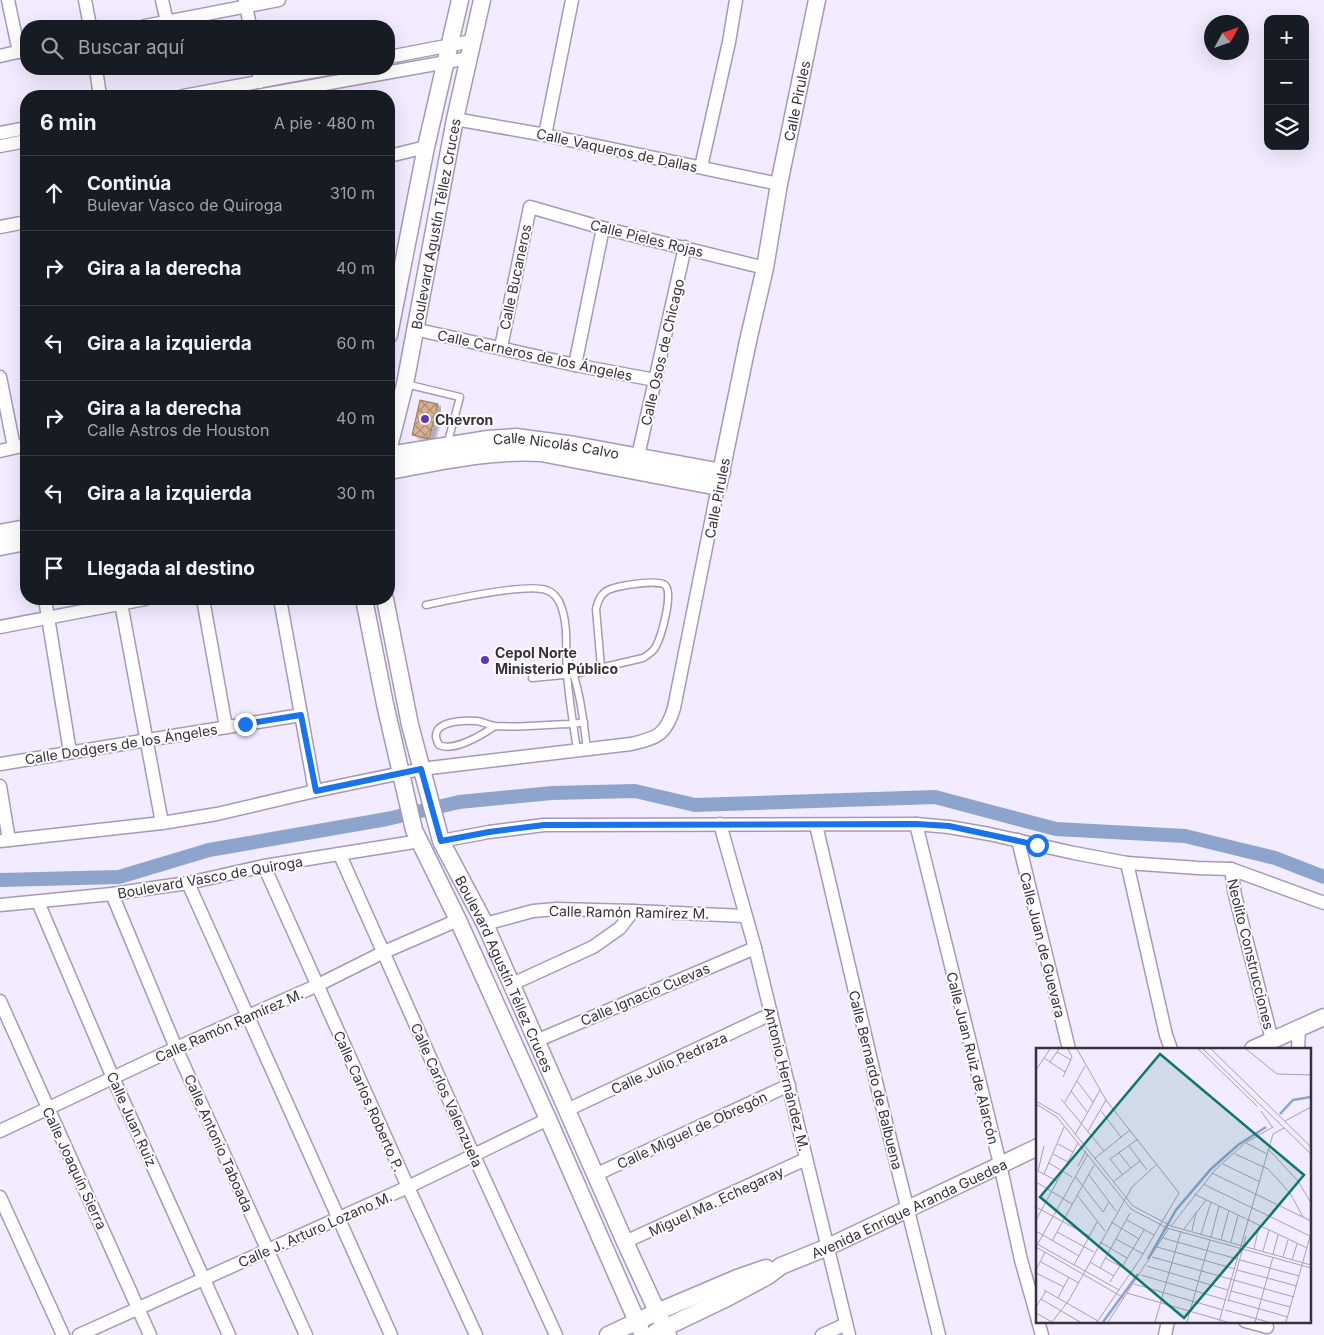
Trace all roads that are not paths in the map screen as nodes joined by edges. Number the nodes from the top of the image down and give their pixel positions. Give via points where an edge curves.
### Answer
1 (8, 0) edge
2 (85, 0) edge
3 (162, 0) edge
4 (279, 0) edge
5 (460, 0) edge
6 (482, 0) edge
7 (572, 0) edge
8 (736, 0) edge
9 (817, 0) edge
10 (246, 3) edge
11 (89, 20) edge
12 (167, 20) edge
13 (175, 20) edge
14 (249, 20) edge
15 (20, 41) edge
16 (472, 41) junction
17 (450, 44) junction
18 (20, 52) edge
19 (0, 56) edge
20 (395, 56) edge
21 (469, 58) junction
22 (446, 62) junction
23 (395, 72) edge
24 (97, 75) edge
25 (259, 75) edge
26 (297, 75) edge
27 (377, 75) edge
28 (260, 82) junction
29 (99, 90) edge
30 (216, 90) edge
31 (297, 90) edge
32 (455, 119) junction
33 (20, 129) edge
34 (0, 133) edge
35 (545, 135) junction
36 (20, 141) edge
37 (0, 146) edge
38 (426, 147) junction
39 (395, 155) edge
40 (701, 167) junction
41 (779, 184) junction
42 (530, 207) joint
43 (20, 223) edge
44 (0, 227) edge
45 (603, 228) junction
46 (685, 247) junction
47 (765, 268) junction
48 (395, 305) edge
49 (414, 328) junction
50 (501, 347) junction
51 (575, 365) junction
52 (0, 377) edge
53 (655, 380) junction
54 (405, 384) junction
55 (395, 423) edge
56 (447, 445) junction
57 (20, 446) edge
58 (0, 450) edge
59 (395, 454) edge
60 (638, 456) junction
61 (395, 471) edge
62 (720, 479) junction
63 (20, 529) edge
64 (0, 533) edge
65 (20, 543) edge
66 (0, 547) edge
67 (46, 605) edge
68 (111, 605) edge
69 (121, 605) edge
70 (204, 605) edge
71 (281, 605) edge
72 (365, 605) edge
73 (387, 605) edge
74 (426, 605) dead end
75 (48, 618) junction
76 (0, 627) edge
77 (601, 667) junction
78 (571, 674) junction
79 (532, 678) dead end
80 (301, 715) junction
81 (584, 722) junction
82 (573, 724) junction
83 (495, 726) junction
84 (226, 727) junction
85 (147, 739) junction
86 (582, 749) junction
87 (70, 752) junction
88 (0, 764) edge
89 (421, 769) junction
90 (401, 773) junction
91 (0, 786) edge
92 (316, 791) junction
93 (162, 823) junction
94 (720, 824) junction
95 (816, 824) junction
96 (916, 824) junction
97 (417, 835) junction
98 (5, 840) edge
99 (1018, 840) junction
100 (441, 841) junction
101 (340, 855) junction
102 (1127, 863) junction
103 (264, 866) junction
104 (1231, 869) junction
105 (188, 883) junction
106 (112, 894) junction
107 (38, 902) junction
108 (1324, 904) edge
109 (0, 905) edge
110 (633, 911) junction
111 (745, 916) junction
112 (458, 920) junction
113 (485, 924) junction
114 (755, 948) junction
115 (384, 952) junction
116 (318, 985) junction
117 (510, 985) junction
118 (0, 1002) edge
119 (771, 1014) junction
120 (247, 1016) junction
121 (1324, 1017) edge
122 (1299, 1029) junction
123 (1272, 1040) junction
124 (536, 1041) junction
125 (176, 1048) junction
126 (1069, 1048) edge
127 (1171, 1048) edge
128 (1255, 1048) edge
129 (1298, 1048) edge
130 (113, 1078) junction
131 (789, 1085) junction
132 (47, 1109) junction
133 (567, 1110) junction
134 (548, 1119) junction
135 (0, 1131) edge
136 (1036, 1148) edge
137 (474, 1156) junction
138 (806, 1159) junction
139 (1000, 1164) junction
140 (596, 1175) junction
141 (408, 1187) junction
142 (0, 1197) edge
143 (908, 1209) junction
144 (339, 1218) junction
145 (625, 1242) junction
146 (828, 1246) junction
147 (268, 1251) junction
148 (781, 1266) junction
149 (205, 1279) junction
150 (138, 1308) junction
151 (657, 1312) junction
152 (1036, 1313) edge
153 (1038, 1322) edge
154 (1168, 1322) edge
155 (1248, 1322) edge
156 (640, 1328) edge
157 (1266, 1328) edge
158 (848, 1329) edge
159 (667, 1332) edge
160 (63, 1335) edge
161 (79, 1335) edge
162 (150, 1335) edge
163 (229, 1335) edge
164 (306, 1335) edge
165 (391, 1335) edge
166 (476, 1335) edge
167 (556, 1335) edge
168 (608, 1335) edge
169 (650, 1335) edge
170 (822, 1335) edge
171 (938, 1335) edge
172 (1042, 1335) edge
173 (1165, 1335) edge

1 - 15 street
2 - 11 street
3 - 12 street
4 - 10 street
5 - 17 street, Boulevard Agustín Téllez Cruces
6 - 16 street, Boulevard Agustín Téllez Cruces
7 - 35 street
8 - 40 street
9 - 41 street, Calle Pirules
10 - 13 street
10 - 14 street
16 - 17 street
16 - 21 street, Boulevard Agustín Téllez Cruces
17 - 20 street
17 - 22 street, Boulevard Agustín Téllez Cruces
18 - 19 street
21 - 22 street
21 - 32 street, Boulevard Agustín Téllez Cruces
22 - 23 street
22 - 38 street, Boulevard Agustín Téllez Cruces
24 - 29 street
25 - 28 street
26 - 28 street
27 - 31 street
28 - 30 street
32 - 35 street, Calle Vaqueros de Dallas
32 - 49 street, Boulevard Agustín Téllez Cruces
33 - 34 street
35 - 40 street, Calle Vaqueros de Dallas
36 - 37 street
38 - 39 street
38 - 48 street, Boulevard Agustín Téllez Cruces
40 - 41 street, Calle Vaqueros de Dallas
41 - 47 street, Calle Pirules
42 - 45 street, Calle Pieles Rojas
42 - 50 street, Calle Bucaneros
43 - 44 street
45 - 46 street, Calle Pieles Rojas
45 - 51 street
46 - 47 street, Calle Pieles Rojas
46 - 53 street, Calle Osos de Chicago
47 - 62 street, Calle Pirules
49 - 50 street, Calle Carneros de los Ángeles
49 - 54 street, Boulevard Agustín Téllez Cruces
50 - 51 street, Calle Carneros de los Ángeles
51 - 53 street, Calle Carneros de los Ángeles
52 - 57 street
53 - 60 street, Calle Osos de Chicago
54 - 55 street, Boulevard Agustín Téllez Cruces
54 - 56 lane via 460,397
56 - 59 street, Calle Nicolás Calvo
56 - 60 street, Calle Nicolás Calvo via 516,437
57 - 58 street
60 - 62 street, Calle Nicolás Calvo
61 - 62 street, Calle Nicolás Calvo via 514,452
62 - 86 street, Calle Pirules via 670,720 659,735 650,740
63 - 64 street
65 - 66 street
67 - 75 street
68 - 75 street
69 - 85 street
70 - 84 street
71 - 80 street
72 - 90 street, Boulevard Agustín Téllez Cruces
73 - 89 street, Boulevard Agustín Téllez Cruces
74 - 78 lane via 508,591 547,590 561,606
75 - 76 street
75 - 87 street
77 - 77 lane via 643,658 654,649 669,597 664,585 657,582 604,592 596,609
77 - 78 lane
78 - 79 lane
78 - 81 lane
78 - 82 lane
80 - 84 street, Calle Dodgers de los Ángeles
80 - 92 street
81 - 82 lane
81 - 86 lane
82 - 83 lane
82 - 86 lane
83 - 83 lane via 479,721 456,721 440,728 435,739 447,748
84 - 85 street, Calle Dodgers de los Ángeles
85 - 87 street, Calle Dodgers de los Ángeles
85 - 93 street
86 - 89 street, Calle Pirules
87 - 88 street, Calle Dodgers de los Ángeles
89 - 90 street, Calle Pirules
89 - 100 street, Boulevard Agustín Téllez Cruces
90 - 92 street, Calle Pirules
90 - 97 street, Boulevard Agustín Téllez Cruces
91 - 98 street
92 - 93 street, Calle Pirules via 218,814
93 - 98 street, Calle Pirules
94 - 95 street
94 - 100 street via 544,825
94 - 111 street, Antonio Hernández M.
95 - 96 street
95 - 143 street, Calle Bernardo de Balbuena
96 - 99 street via 949,826
96 - 139 street, Calle Juan Ruiz de Alarcón
97 - 101 street, Boulevard Vasco de Quiroga
97 - 112 street, Boulevard Agustín Téllez Cruces
99 - 102 street
99 - 126 street, Calle Juan de Guevara
100 - 113 street, Boulevard Agustín Téllez Cruces
101 - 103 street, Boulevard Vasco de Quiroga
101 - 115 street, Calle Carlos Valenzuela
102 - 104 street
102 - 127 street
103 - 105 street, Boulevard Vasco de Quiroga
103 - 116 street, Calle Carlos Roberto P.
104 - 108 street
104 - 123 street, Neolito Construcciones
105 - 106 street, Boulevard Vasco de Quiroga
105 - 120 street
106 - 107 street, Boulevard Vasco de Quiroga
106 - 125 street, Calle Antonio Taboada
107 - 109 street, Boulevard Vasco de Quiroga
107 - 130 street, Calle Juan Ruiz
110 - 111 street, Calle Ramón Ramírez M.
110 - 113 street, Calle Ramón Ramírez M. via 532,911
110 - 117 street via 620,928 592,948
111 - 114 street, Antonio Hernández M.
112 - 115 street, Calle Ramón Ramírez M.
112 - 134 street, Boulevard Agustín Téllez Cruces
113 - 117 street, Boulevard Agustín Téllez Cruces
114 - 119 street, Antonio Hernández M.
114 - 124 street, Calle Ignacio Cuevas
115 - 116 street, Calle Ramón Ramírez M.
115 - 137 street, Calle Carlos Valenzuela
116 - 120 street, Calle Ramón Ramírez M.
116 - 141 street, Calle Carlos Roberto P.
117 - 124 street, Boulevard Agustín Téllez Cruces
118 - 132 street, Calle Joaquín Sierra
119 - 131 street, Antonio Hernández M.
119 - 133 street, Calle Julio Pedraza
120 - 125 street, Calle Ramón Ramírez M.
120 - 144 street
121 - 122 street
122 - 123 street
122 - 129 street
123 - 128 street
124 - 133 street, Boulevard Agustín Téllez Cruces
125 - 130 street, Calle Ramón Ramírez M.
125 - 147 street, Calle Antonio Taboada
130 - 132 street, Calle Ramón Ramírez M.
130 - 149 street, Calle Juan Ruiz
131 - 138 street, Antonio Hernández M.
131 - 140 street, Calle Miguel de Obregón
132 - 135 street, Calle Ramón Ramírez M.
132 - 150 street, Calle Joaquín Sierra
133 - 140 street, Boulevard Agustín Téllez Cruces
134 - 137 street, Calle J. Arturo Lozano M.
134 - 156 street, Boulevard Agustín Téllez Cruces
136 - 139 street, Avenida Enrique Aranda Guedea
137 - 141 street, Calle J. Arturo Lozano M.
137 - 167 street, Calle Carlos Valenzuela
138 - 145 street, Miguel Ma. Echegaray
138 - 146 street, Antonio Hernández M.
139 - 143 street, Avenida Enrique Aranda Guedea
139 - 152 street, Calle Juan Ruiz de Alarcón
140 - 145 street, Boulevard Agustín Téllez Cruces
141 - 144 street, Calle J. Arturo Lozano M.
141 - 166 street, Calle Carlos Roberto P.
142 - 160 street
143 - 146 street, Avenida Enrique Aranda Guedea
143 - 171 street, Calle Bernardo de Balbuena
144 - 147 street, Calle J. Arturo Lozano M.
144 - 165 street
145 - 151 street, Boulevard Agustín Téllez Cruces
146 - 148 street, Avenida Enrique Aranda Guedea
146 - 158 street, Antonio Hernández M.
147 - 149 street, Calle J. Arturo Lozano M.
147 - 164 street, Calle Antonio Taboada
148 - 151 street, Avenida Enrique Aranda Guedea via 760,1269
148 - 159 street, Avenida Enrique Aranda Guedea
149 - 150 street, Calle J. Arturo Lozano M.
149 - 163 street, Calle Juan Ruiz
150 - 161 street, Calle J. Arturo Lozano M.
150 - 162 street, Calle Joaquín Sierra
151 - 156 street, Avenida Enrique Aranda Guedea
151 - 159 street, Boulevard Agustín Téllez Cruces
153 - 172 street, Calle Juan Ruiz de Alarcón
154 - 173 street
155 - 157 street
156 - 168 street, Avenida Enrique Aranda Guedea
158 - 170 street
159 - 169 street, Avenida Enrique Aranda Guedea

